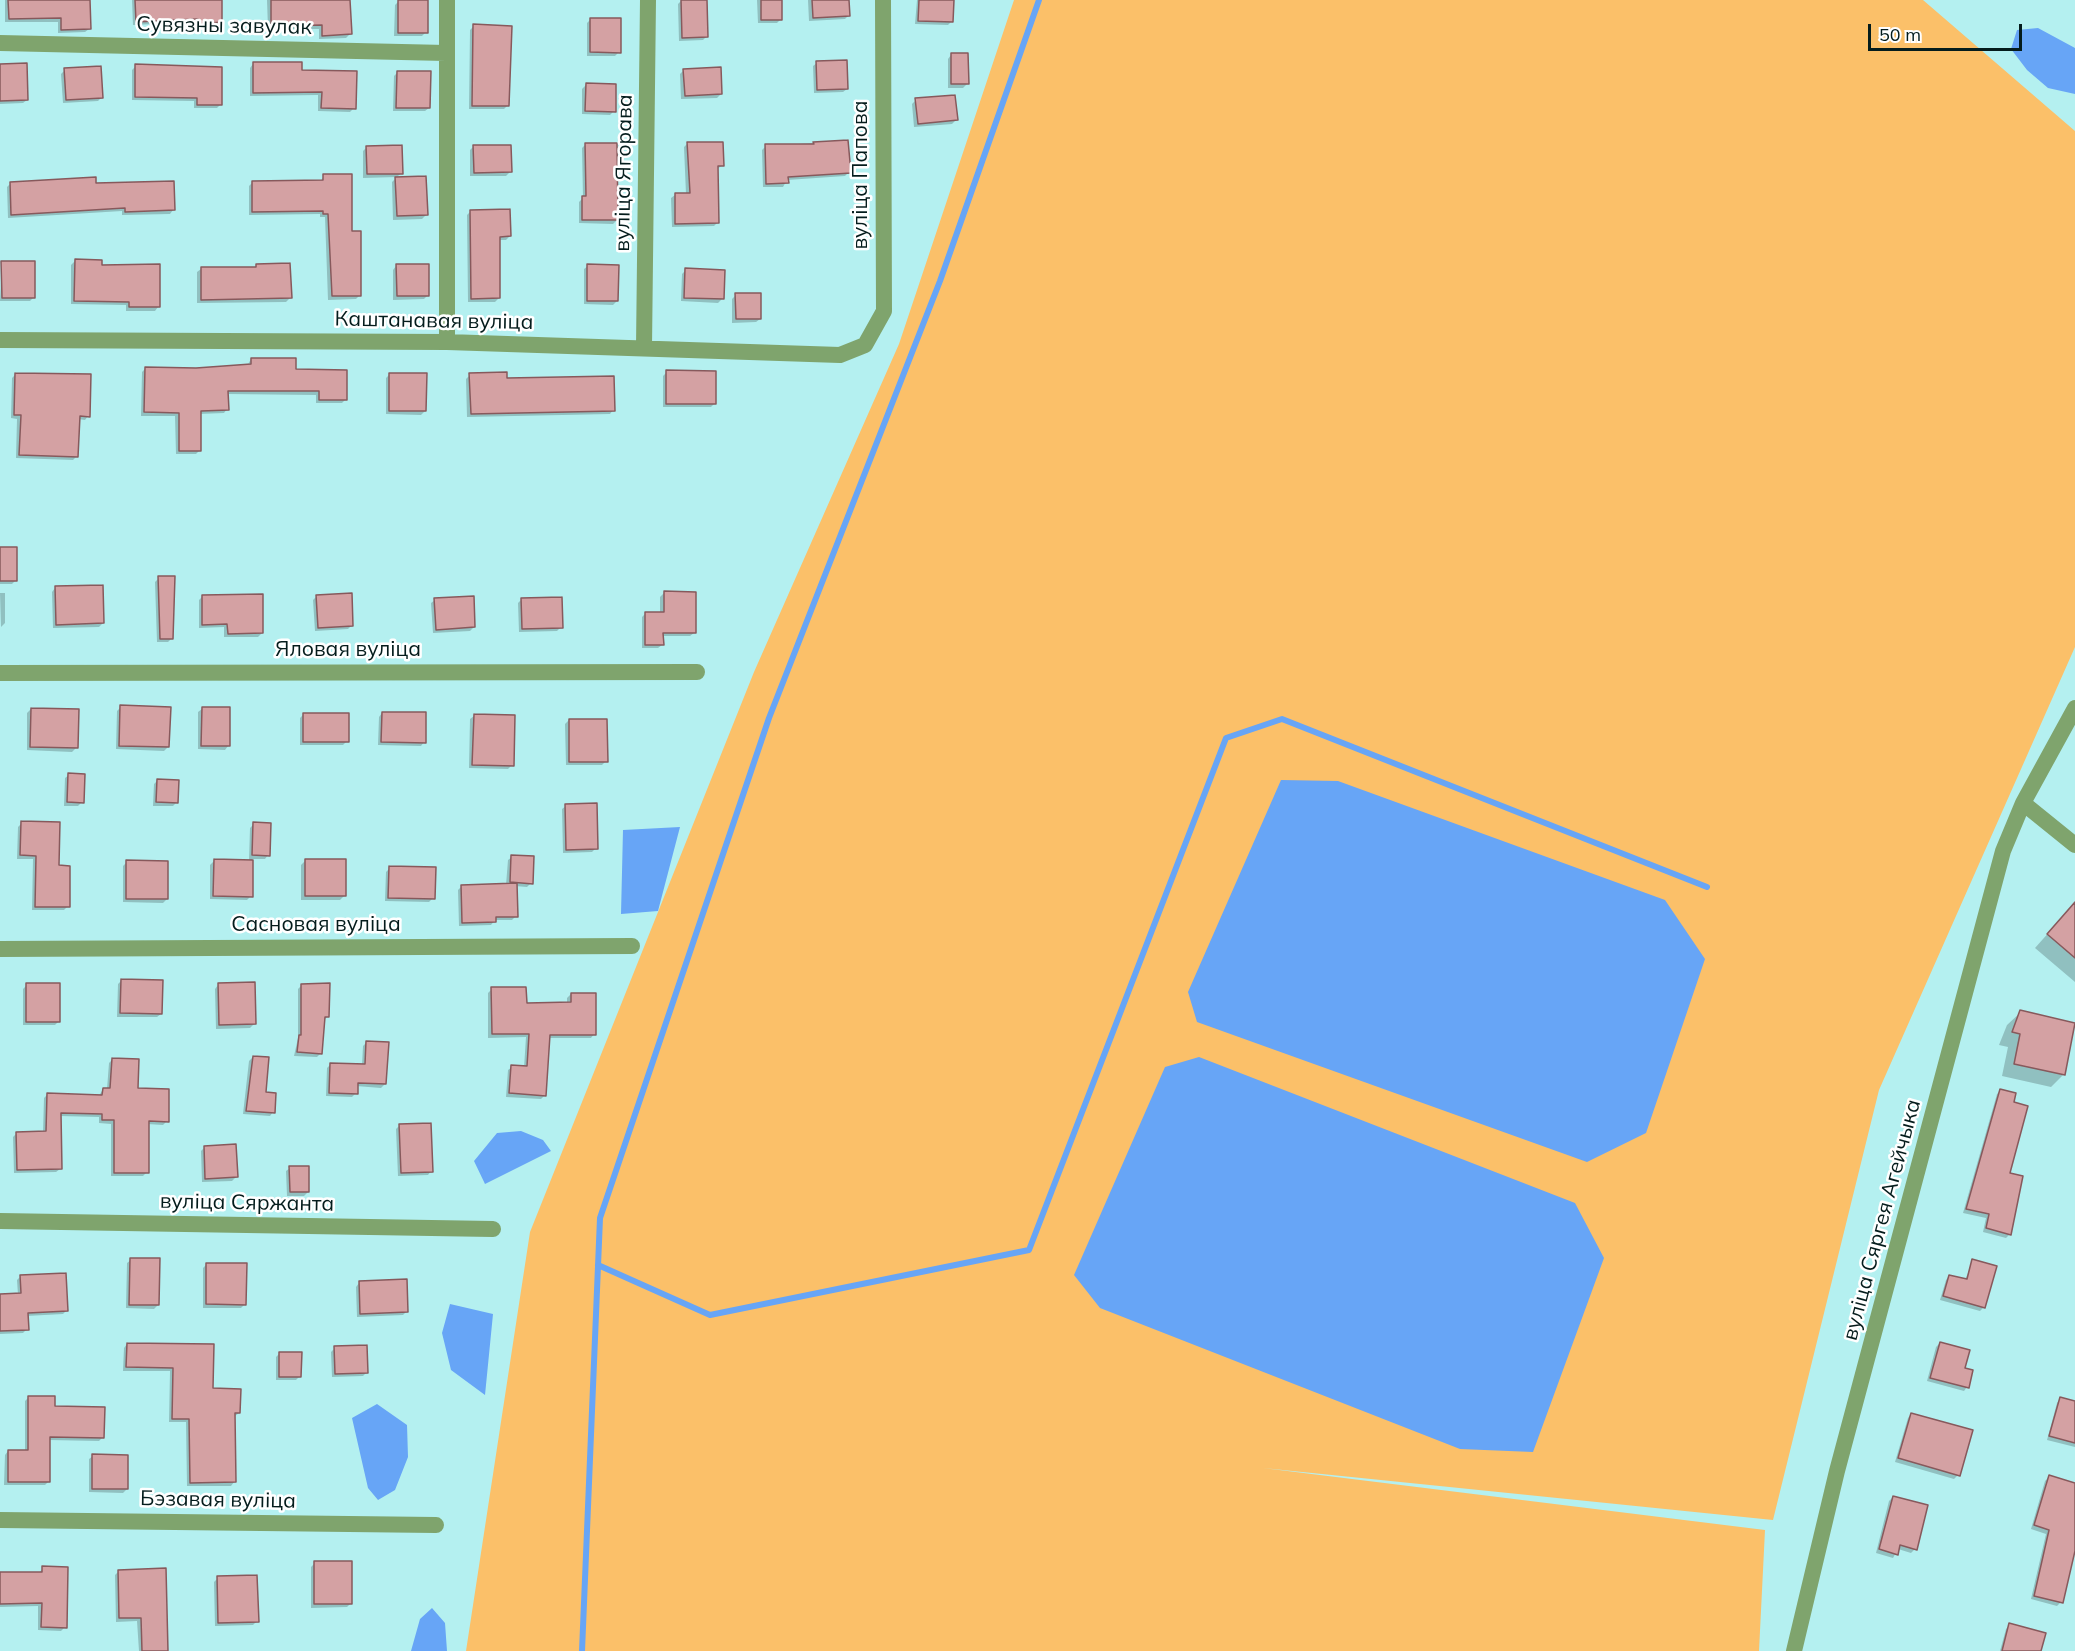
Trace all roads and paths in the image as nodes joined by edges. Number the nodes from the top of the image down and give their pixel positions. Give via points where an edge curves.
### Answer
1 (447, 0) edge
2 (648, 0) edge
3 (883, 0) edge
4 (0, 43) edge
5 (446, 53) junction
6 (0, 340) edge
7 (447, 342) junction
8 (865, 345) joint
9 (644, 347) junction
10 (697, 672) dead end
11 (0, 673) edge
12 (2075, 708) edge
13 (2023, 803) junction
14 (2075, 845) edge
15 (632, 946) dead end
16 (0, 950) edge
17 (0, 1221) edge
18 (493, 1229) dead end
19 (0, 1520) edge
20 (436, 1525) dead end
21 (1794, 1651) edge

1 - 5 street
2 - 9 street, вуліца Ягорава
3 - 8 street, вуліца Папова via 884,312
4 - 5 street, Сувязны завулак
5 - 7 street
6 - 7 street, Каштанавая вуліца
7 - 9 street, Каштанавая вуліца
8 - 9 street, Каштанавая вуліца via 840,355
10 - 11 street, Яловая вуліца
12 - 13 street, вуліца Сяргея Агейчыка
13 - 14 street
13 - 21 street, вуліца Сяргея Агейчыка via 2002,851 1837,1471
15 - 16 street, Сасновая вуліца
17 - 18 street, вуліца Сяржанта
19 - 20 street, Бэзавая вуліца

